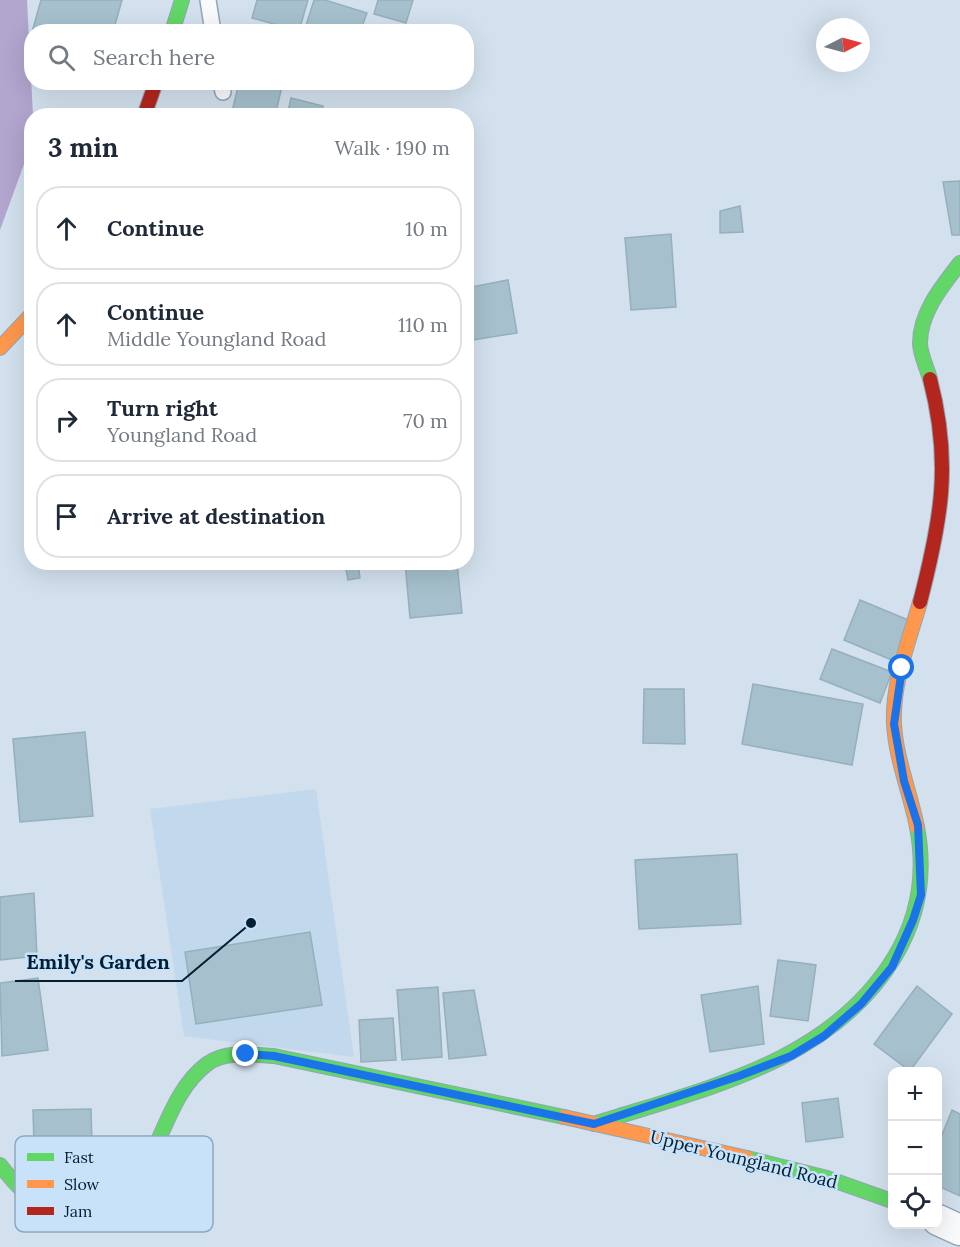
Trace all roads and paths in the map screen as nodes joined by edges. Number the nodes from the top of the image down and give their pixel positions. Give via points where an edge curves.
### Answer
1 (182, 0) edge
2 (208, 0) edge
3 (174, 24) edge
4 (212, 24) edge
5 (153, 90) edge
6 (147, 108) edge
7 (960, 263) edge
8 (24, 322) edge
9 (0, 348) edge
10 (594, 1124) junction
11 (158, 1136) edge
12 (0, 1165) edge
13 (15, 1183) edge
14 (888, 1200) edge
15 (942, 1222) edge
16 (960, 1230) edge

1 - 3 main road
2 - 4 lane
5 - 6 main road
7 - 10 main road via 931,302 921,329 920,344 943,437 943,482 894,724 904,781 918,825 922,861 921,895 913,920 892,967 854,1010 824,1036 791,1056 739,1076
8 - 9 main road
10 - 11 main road, Upper Youngland Road via 274,1056 225,1054 207,1063 188,1083
10 - 14 main road, Upper Youngland Road via 827,1178
12 - 13 main road, Upper Youngland Road
15 - 16 street

